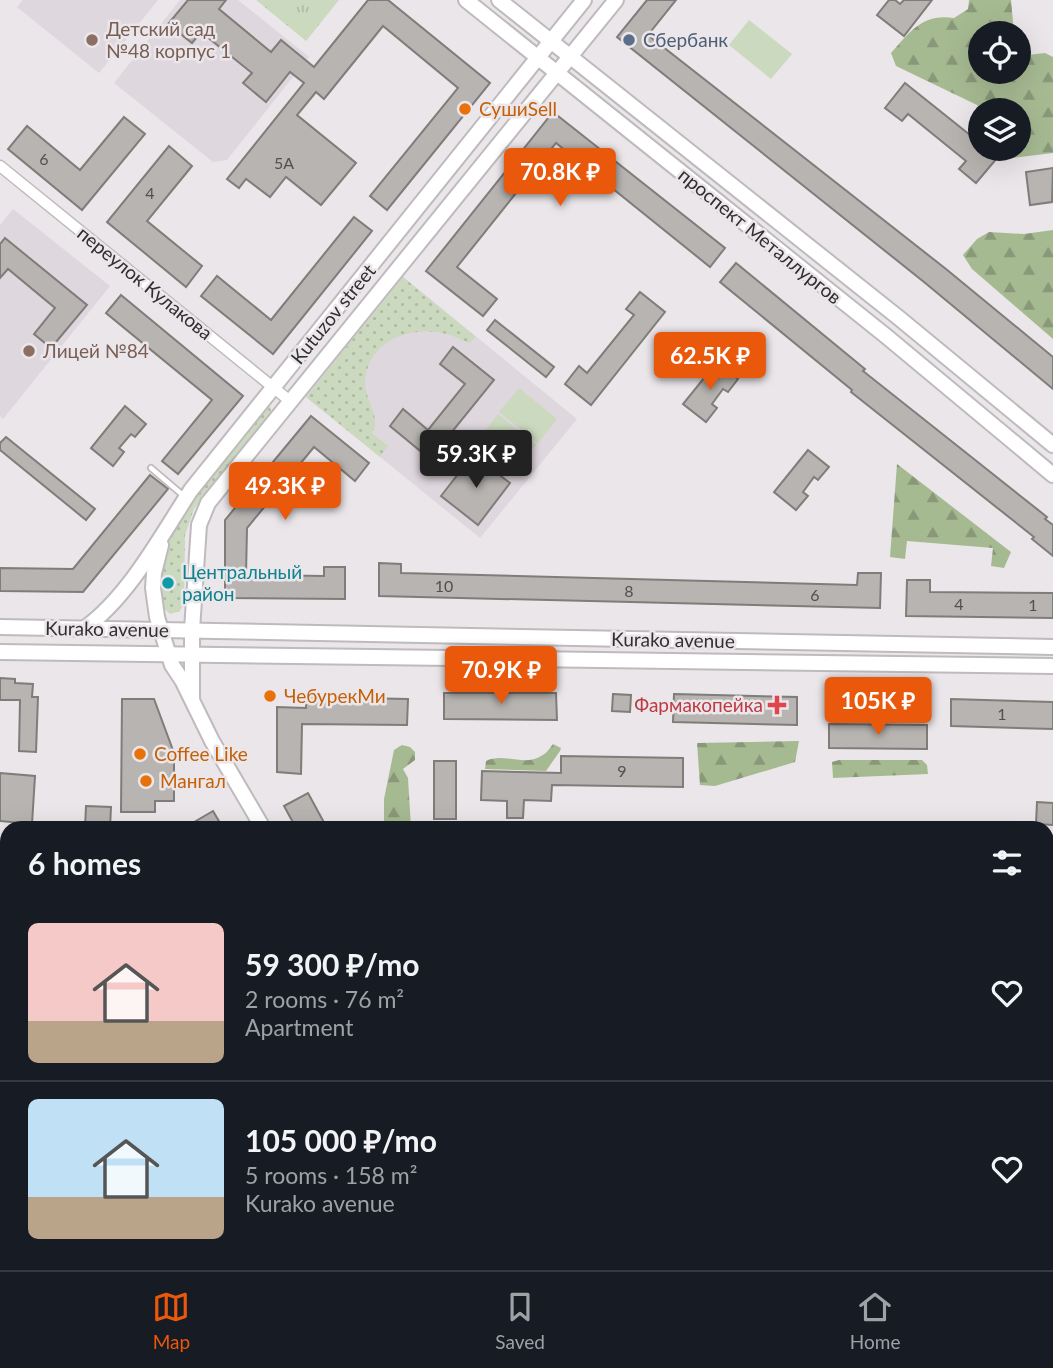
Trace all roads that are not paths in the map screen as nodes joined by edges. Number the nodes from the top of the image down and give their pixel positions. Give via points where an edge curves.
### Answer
1 (466, 0) edge
2 (499, 0) edge
3 (584, 0) edge
4 (615, 0) edge
5 (551, 42) junction
6 (569, 57) junction
7 (538, 58) junction
8 (556, 73) junction
9 (0, 166) edge
10 (273, 388) junction
11 (290, 401) junction
12 (1053, 445) edge
13 (151, 468) dead end
14 (1053, 475) edge
15 (186, 498) junction
16 (164, 536) junction
17 (0, 627) edge
18 (85, 628) junction
19 (162, 630) junction
20 (192, 630) junction
21 (884, 644) junction
22 (1053, 646) edge
23 (0, 652) edge
24 (170, 656) junction
25 (192, 656) junction
26 (884, 665) junction
27 (1053, 666) edge
28 (192, 699) junction
29 (259, 821) edge

1 - 7 main road, проспект Металлургов
2 - 5 main road, проспект Металлургов
3 - 5 main road, Kutuzov street
4 - 6 main road, Kutuzov street
5 - 6 main road, проспект Металлургов
5 - 7 main road, Kutuzov street
6 - 8 main road, Kutuzov street
6 - 12 main road, проспект Металлургов
7 - 8 main road, проспект Металлургов
7 - 10 main road, Kutuzov street
8 - 11 main road, Kutuzov street
8 - 14 main road, проспект Металлургов
9 - 10 street, переулок Кулакова
10 - 11 street, переулок Кулакова
10 - 15 main road, Kutuzov street
11 - 20 main road, Kutuzov street via 202,514
13 - 15 lane
15 - 16 main road, Kutuzov street
16 - 18 main road, Kutuzov street via 104,613
16 - 19 main road via 153,588
17 - 18 main road, Kurako avenue
18 - 19 main road, Kurako avenue
19 - 20 main road, Kurako avenue
19 - 24 main road
20 - 21 main road, Kurako avenue
20 - 25 main road, Kutuzov street
21 - 22 main road, Kurako avenue
21 - 26 lane
23 - 24 main road, Kurako avenue
24 - 25 main road, Kurako avenue
24 - 28 main road
25 - 26 main road, Kurako avenue
25 - 28 main road, Kutuzov street
26 - 27 main road, Kurako avenue
28 - 29 main road

